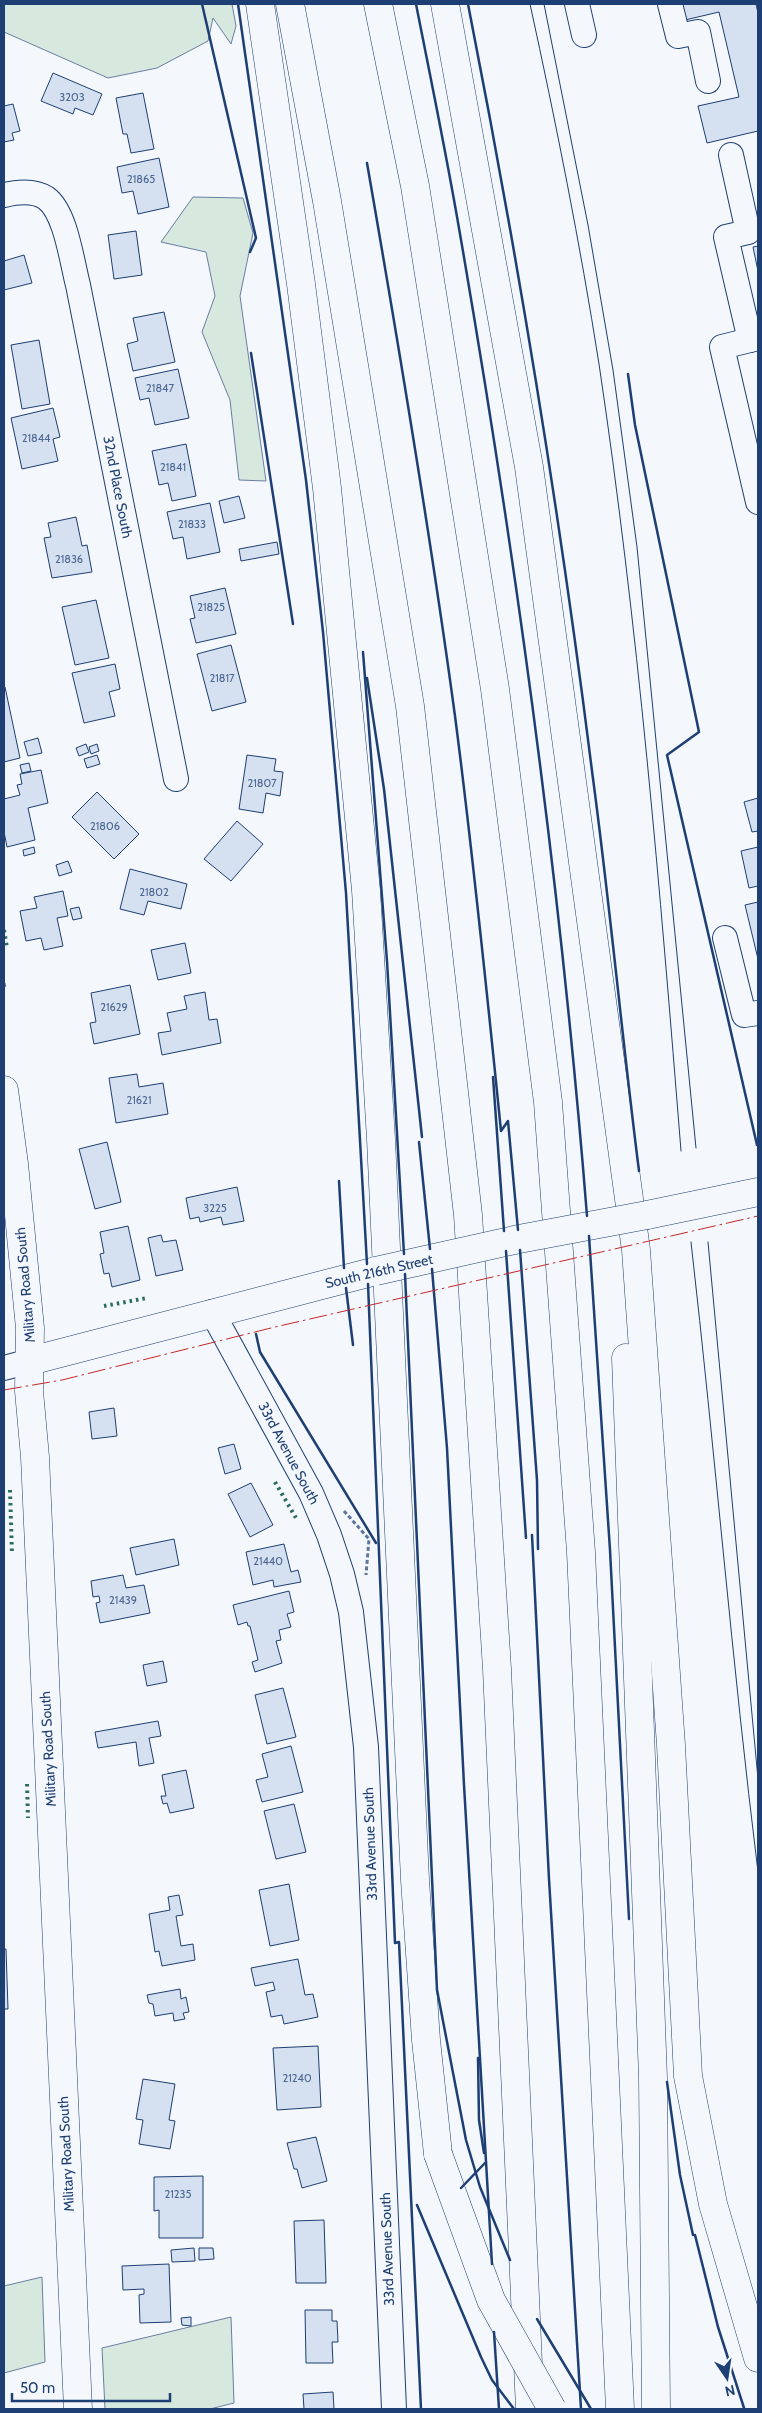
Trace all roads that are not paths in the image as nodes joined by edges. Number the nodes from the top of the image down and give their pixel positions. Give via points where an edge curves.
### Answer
1 (260, 4) edge
2 (290, 4) edge
3 (378, 4) edge
4 (445, 4) edge
5 (578, 4) edge
6 (670, 4) edge
7 (584, 35) dead end
8 (708, 82) dead end
9 (731, 155) dead end
10 (4, 195) edge
11 (754, 340) edge
12 (750, 433) edge
13 (758, 502) edge
14 (176, 779) dead end
15 (590, 928) junction
16 (725, 938) dead end
17 (758, 1012) edge
18 (4, 1090) edge
19 (758, 1192) edge
20 (212, 1312) junction
21 (30, 1361) junction
22 (4, 1368) edge
23 (758, 2358) edge
24 (78, 2409) edge
25 (394, 2409) edge
26 (530, 2409) edge
27 (552, 2409) edge
28 (620, 2409) edge
29 (656, 2409) edge

1 - 27 main road, bridge via 327,488 366,890 381,1139 415,1880 438,2154 491,2300
2 - 26 main road via 327,201 410,706 468,1215 497,1669
3 - 28 main road via 415,186 493,679 548,1102 581,1552
4 - 15 main road via 529,467
5 - 7 street
6 - 8 street via 678,36 698,32
9 - 11 street via 748,232 726,237
10 - 14 street, 32nd Place South via 33,193 46,199 64,227
11 - 12 street via 722,347
12 - 13 street
15 - 23 main road via 636,1250 671,1745 688,2076 713,2204
15 - 29 main road via 618,1193 622,1263 653,2078
16 - 17 street via 744,1015
18 - 21 main road, Military Road South via 30,1328
19 - 20 main road, South 216th Street, bridge via 519,1239
20 - 21 main road, South 216th Street
20 - 25 street, 33rd Avenue South via 311,1493 330,1536 351,1612 366,1747
21 - 22 street, South 216th Street
21 - 24 main road, Military Road South

